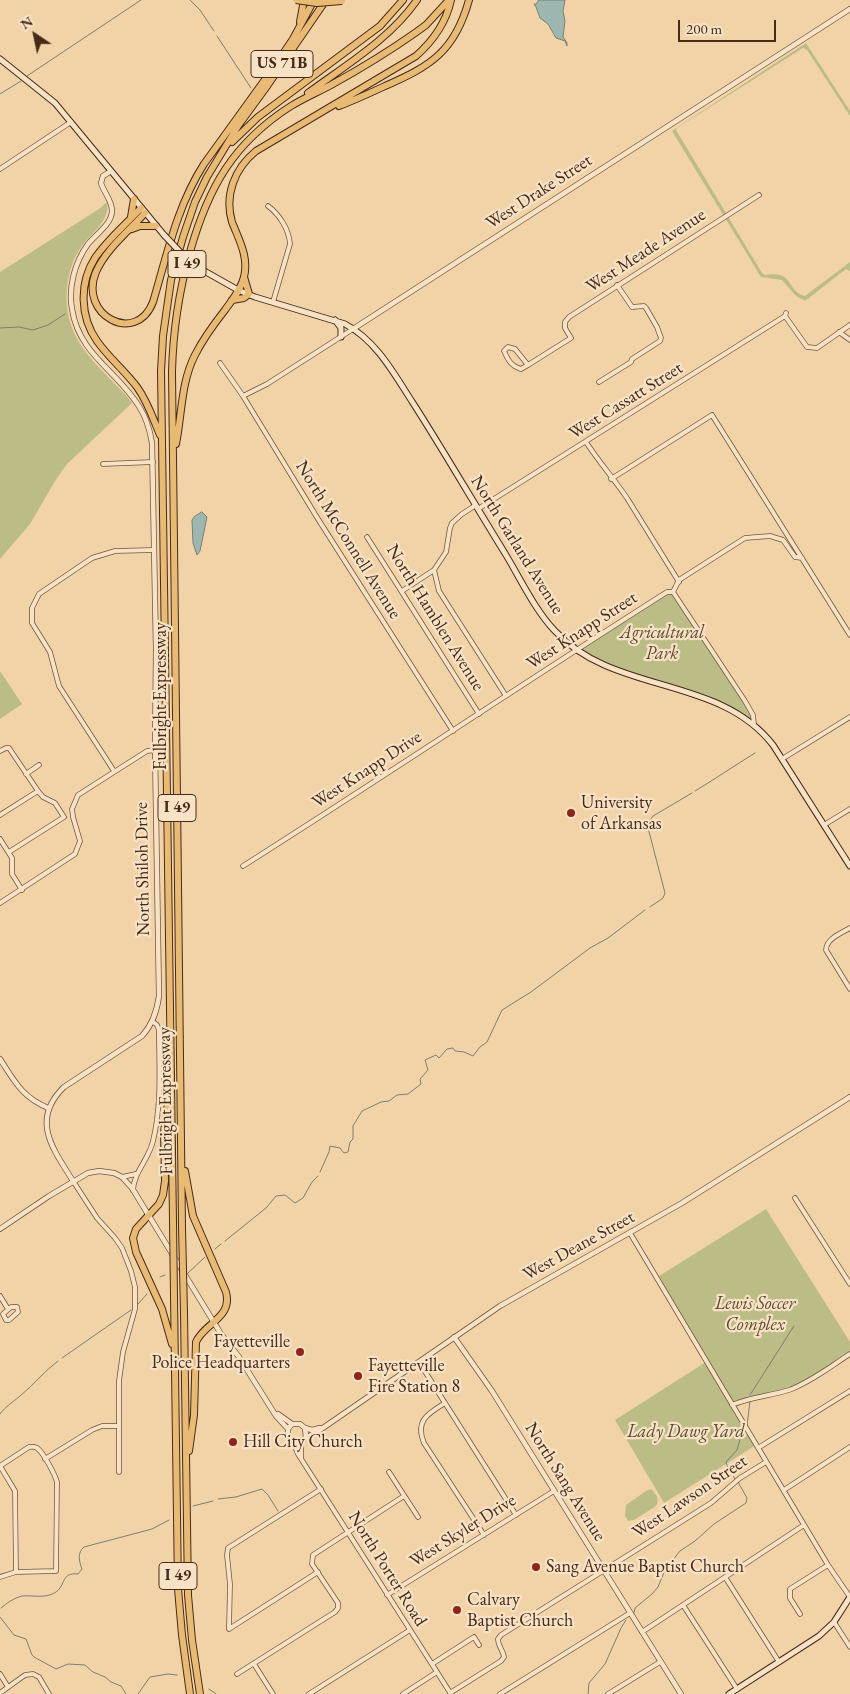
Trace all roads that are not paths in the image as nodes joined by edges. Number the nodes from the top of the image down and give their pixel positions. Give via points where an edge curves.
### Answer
1 (296, 0) edge
2 (304, 0) edge
3 (314, 0) edge
4 (326, 0) edge
5 (404, 0) edge
6 (417, 0) edge
7 (450, 0) edge
8 (469, 0) edge
9 (344, 1) edge
10 (850, 9) edge
11 (299, 28) junction
12 (0, 59) edge
13 (291, 106) junction
14 (324, 111) junction
15 (71, 122) junction
16 (223, 153) junction
17 (0, 169) edge
18 (111, 171) junction
19 (758, 195) dead end
20 (134, 199) junction
21 (268, 206) dead end
22 (143, 210) junction
23 (131, 219) junction
24 (156, 226) junction
25 (130, 229) junction
26 (244, 277) junction
27 (618, 285) junction
28 (238, 290) junction
29 (249, 294) junction
30 (232, 300) junction
31 (273, 302) junction
32 (335, 320) junction
33 (850, 325) edge
34 (353, 328) junction
35 (839, 332) junction
36 (340, 337) junction
37 (850, 340) edge
38 (220, 363) dead end
39 (528, 365) junction
40 (599, 382) dead end
41 (243, 396) junction
42 (162, 438) junction
43 (586, 442) junction
44 (173, 458) junction
45 (153, 462) junction
46 (103, 464) dead end
47 (611, 479) junction
48 (477, 507) junction
49 (367, 537) dead end
50 (154, 550) junction
51 (802, 558) junction
52 (434, 570) junction
53 (678, 582) junction
54 (402, 591) junction
55 (673, 592) junction
56 (850, 635) edge
57 (576, 650) junction
58 (506, 696) junction
59 (479, 714) junction
60 (850, 717) edge
61 (754, 725) junction
62 (453, 731) junction
63 (155, 750) junction
64 (0, 751) edge
65 (782, 759) junction
66 (39, 766) dead end
67 (114, 771) junction
68 (26, 774) junction
69 (38, 791) junction
70 (0, 806) edge
71 (850, 809) edge
72 (2, 814) edge
73 (824, 825) junction
74 (0, 839) edge
75 (9, 852) junction
76 (243, 866) dead end
77 (850, 866) edge
78 (22, 890) junction
79 (0, 903) edge
80 (850, 928) edge
81 (850, 989) edge
82 (152, 1022) junction
83 (0, 1059) edge
84 (171, 1087) junction
85 (850, 1097) edge
86 (48, 1108) junction
87 (181, 1158) junction
88 (138, 1173) junction
89 (122, 1177) junction
90 (73, 1181) junction
91 (133, 1190) junction
92 (795, 1198) dead end
93 (148, 1216) junction
94 (0, 1229) edge
95 (630, 1233) junction
96 (850, 1284) edge
97 (0, 1296) edge
98 (8, 1309) dead end
99 (214, 1323) junction
100 (454, 1337) junction
101 (850, 1354) edge
102 (175, 1360) junction
103 (419, 1362) junction
104 (850, 1391) edge
105 (445, 1403) junction
106 (732, 1404) junction
107 (275, 1413) junction
108 (292, 1424) junction
109 (119, 1426) junction
110 (326, 1426) junction
111 (305, 1428) junction
112 (288, 1429) junction
113 (306, 1437) junction
114 (301, 1441) junction
115 (293, 1442) junction
116 (850, 1447) edge
117 (758, 1448) junction
118 (301, 1458) junction
119 (45, 1459) junction
120 (766, 1462) junction
121 (0, 1466) edge
122 (120, 1472) dead end
123 (186, 1472) junction
124 (389, 1472) dead end
125 (321, 1489) junction
126 (784, 1490) junction
127 (554, 1491) junction
128 (404, 1496) junction
129 (516, 1514) junction
130 (418, 1518) dead end
131 (804, 1524) junction
132 (348, 1532) junction
133 (484, 1536) junction
134 (828, 1565) junction
135 (604, 1571) junction
136 (16, 1572) junction
137 (318, 1572) junction
138 (0, 1577) edge
139 (725, 1577) junction
140 (387, 1595) junction
141 (850, 1597) edge
142 (683, 1605) junction
143 (630, 1613) junction
144 (800, 1614) dead end
145 (834, 1622) junction
146 (410, 1630) junction
147 (642, 1632) junction
148 (472, 1633) dead end
149 (474, 1637) junction
150 (479, 1644) dead end
151 (850, 1647) edge
152 (660, 1662) junction
153 (779, 1662) junction
154 (254, 1664) junction
155 (432, 1664) junction
156 (437, 1672) junction
157 (0, 1674) edge
158 (237, 1674) dead end
159 (8, 1687) junction
160 (737, 1689) junction
161 (0, 1693) edge
162 (49, 1694) edge
163 (190, 1694) edge
164 (200, 1694) edge
165 (273, 1694) edge
166 (309, 1694) edge
167 (402, 1694) edge
168 (451, 1694) edge
169 (500, 1694) edge
170 (608, 1694) edge
171 (681, 1694) edge
172 (729, 1694) edge

1 - 9 highway, bridge via 317,3
2 - 11 highway
3 - 11 highway
4 - 16 highway, Fulbright Expressway / US 71B via 238,126
5 - 16 highway, I 49 via 380,26 258,117
6 - 13 highway, I 49 via 388,33
7 - 13 highway, Fulbright Expressway / US 71B via 426,25 400,44
7 - 14 highway via 443,23 433,39 410,61
8 - 14 highway via 458,32 427,65
10 - 34 street, West Drake Street
11 - 25 highway via 192,184 182,205 150,311 139,320 123,323 100,311 94,302 93,286 105,258
12 - 15 main road, North Garland Avenue via 48,96
13 - 44 highway, Fulbright Expressway / I 49 via 254,134 230,161 199,222 182,284 174,336
14 - 26 highway via 256,151 235,175 230,208 244,254
15 - 17 street
15 - 18 main road, North Garland Avenue
16 - 42 highway, Fulbright Expressway / I 49 via 194,202 171,280 162,344
18 - 20 main road, North Garland Avenue
18 - 45 street, North Shiloh Drive via 103,176 101,183 111,203 112,214 79,260 71,289 72,309 77,329 88,349 143,413 151,436
19 - 27 street, West Meade Avenue
20 - 22 main road, North Garland Avenue
20 - 23 highway
21 - 31 street via 286,229 290,244
22 - 23 highway
22 - 24 main road, North Garland Avenue
22 - 25 highway
23 - 42 highway via 98,254 89,269 84,310 96,341 132,380
24 - 25 highway
24 - 28 main road, North Garland Avenue, bridge via 183,255
26 - 28 highway
26 - 29 highway
27 - 39 street, West Meade Avenue via 569,317 565,328 571,338
27 - 40 street via 632,307 646,308 661,334 660,341
28 - 29 main road, North Garland Avenue
28 - 30 highway
29 - 30 highway
29 - 31 main road, North Garland Avenue
30 - 44 highway via 189,369
31 - 32 main road, North Garland Avenue
32 - 34 main road, North Garland Avenue
32 - 36 main road via 341,328
33 - 35 street
34 - 36 street, West Drake Street
34 - 48 main road, North Garland Avenue via 373,345 386,362
35 - 37 street
35 - 43 street, West Cassatt Street via 817,348 807,347 785,314
36 - 41 street, West Drake Street
38 - 41 street, North McConnell Avenue
39 - 39 street via 514,366 504,351 508,347 515,348
41 - 62 street, North McConnell Avenue
42 - 84 highway, Fulbright Expressway / I 49
43 - 47 street
43 - 48 street, West Cassatt Street
44 - 87 highway, Fulbright Expressway / I 49
45 - 46 street
45 - 50 street, North Shiloh Drive
47 - 51 street via 712,415
47 - 53 street via 627,498
48 - 52 street, West Cassatt Street via 452,523 446,552
48 - 57 main road, North Garland Avenue via 548,622
49 - 54 street, North Hamblen Avenue
50 - 63 street, North Shiloh Drive
50 - 67 street via 115,551 92,558 39,594 32,608 32,623 50,652 59,686
51 - 53 street via 795,557 783,540 770,536 745,538
51 - 56 street
52 - 54 street
52 - 58 street via 439,591
53 - 55 street
54 - 59 street, North Hamblen Avenue
55 - 57 street, West Knapp Street via 667,592
55 - 61 street via 745,701 753,715
57 - 58 street, West Knapp Street
57 - 61 main road, North Garland Avenue via 615,670 716,702
58 - 59 street, West Knapp Drive
59 - 62 street, West Knapp Drive
60 - 65 street
61 - 65 main road, North Garland Avenue via 768,738
62 - 76 street, West Knapp Drive
63 - 67 street
63 - 82 street, North Shiloh Drive via 159,996
64 - 68 street via 9,748
65 - 73 main road, North Garland Avenue
66 - 68 street
67 - 78 street via 83,790 75,800 72,813 80,841 75,854
68 - 69 street
69 - 72 street
69 - 75 street via 55,804 64,817
70 - 72 street
71 - 73 street
73 - 77 main road, North Garland Avenue
74 - 75 street
75 - 78 street via 13,859 12,874
78 - 79 street
80 - 81 street via 828,943 826,950
82 - 86 street, North Shiloh Drive via 136,1040 64,1087
82 - 88 street via 159,1030 159,1097 153,1141
83 - 86 street via 23,1093
84 - 93 highway via 165,1122 164,1190 159,1204
84 - 102 highway, Fulbright Expressway / I 49, bridge
85 - 95 street, West Deane Street
86 - 90 street via 48,1138
87 - 99 highway via 193,1216 227,1296 225,1310
87 - 123 highway, Fulbright Expressway / I 49, bridge
88 - 89 street
88 - 91 street
89 - 90 street via 98,1171
89 - 91 street
90 - 94 street
90 - 109 street via 119,1244 133,1279 136,1300 120,1371
91 - 93 street
92 - 96 street
93 - 99 street
93 - 102 highway via 136,1229 133,1243 162,1309
95 - 100 street, West Deane Street via 505,1303
95 - 106 street
97 - 98 street
99 - 107 street
99 - 123 highway via 199,1335 195,1347 194,1415
100 - 103 street, West Deane Street
100 - 127 street, North Sang Avenue via 486,1381
101 - 106 street via 795,1387
102 - 163 highway, Fulbright Expressway / I 49 via 178,1589
103 - 105 street
103 - 110 street, West Deane Street
104 - 117 street
105 - 129 street
105 - 133 street via 427,1415 421,1424 420,1434
106 - 117 street
107 - 108 street
107 - 112 street
108 - 111 street
108 - 112 street
109 - 119 street via 92,1430
109 - 122 street
110 - 111 street, West Deane Street via 312,1430
110 - 113 street, West Deane Street
111 - 113 street
112 - 115 street via 288,1436
113 - 114 street
114 - 115 street
114 - 118 street
115 - 118 street, North Porter Road
116 - 126 street
117 - 120 street
118 - 125 street, North Porter Road
119 - 121 street via 39,1449 32,1446
119 - 136 street via 57,1482 56,1571
120 - 126 street
120 - 135 street, West Lawson Street via 740,1478 711,1503
121 - 136 street via 15,1491
123 - 164 highway, Fulbright Expressway / I 49 via 188,1595
124 - 128 street
125 - 132 street, North Porter Road
125 - 137 street via 228,1548 229,1628
126 - 131 street
127 - 129 street, West Skyler Drive
127 - 135 street, North Sang Avenue
128 - 130 street
128 - 132 street
129 - 133 street, West Skyler Drive
131 - 134 street
131 - 139 street
132 - 137 street via 315,1553 312,1564
132 - 140 street, North Porter Road
133 - 140 street, West Skyler Drive
134 - 141 street
134 - 144 street via 790,1589 790,1598
135 - 143 street, North Sang Avenue
135 - 168 street, West Lawson Street via 501,1635 498,1639 504,1653 501,1661
136 - 138 street
137 - 154 street via 338,1603 336,1612
139 - 142 street
139 - 153 street
140 - 146 street, North Porter Road
141 - 145 main road
142 - 147 street
142 - 160 street
143 - 147 street, North Sang Avenue
143 - 169 street
145 - 151 street
145 - 153 main road
146 - 155 street, North Porter Road
146 - 166 street
147 - 152 street, North Sang Avenue
148 - 149 street
149 - 150 street
149 - 155 street
152 - 170 street
152 - 171 street, North Sang Avenue
153 - 160 main road
154 - 158 street
154 - 165 street
155 - 156 street, North Porter Road
156 - 167 street
156 - 168 street, North Porter Road
157 - 159 street
159 - 161 street
159 - 162 street via 33,1674 39,1677
160 - 172 main road

